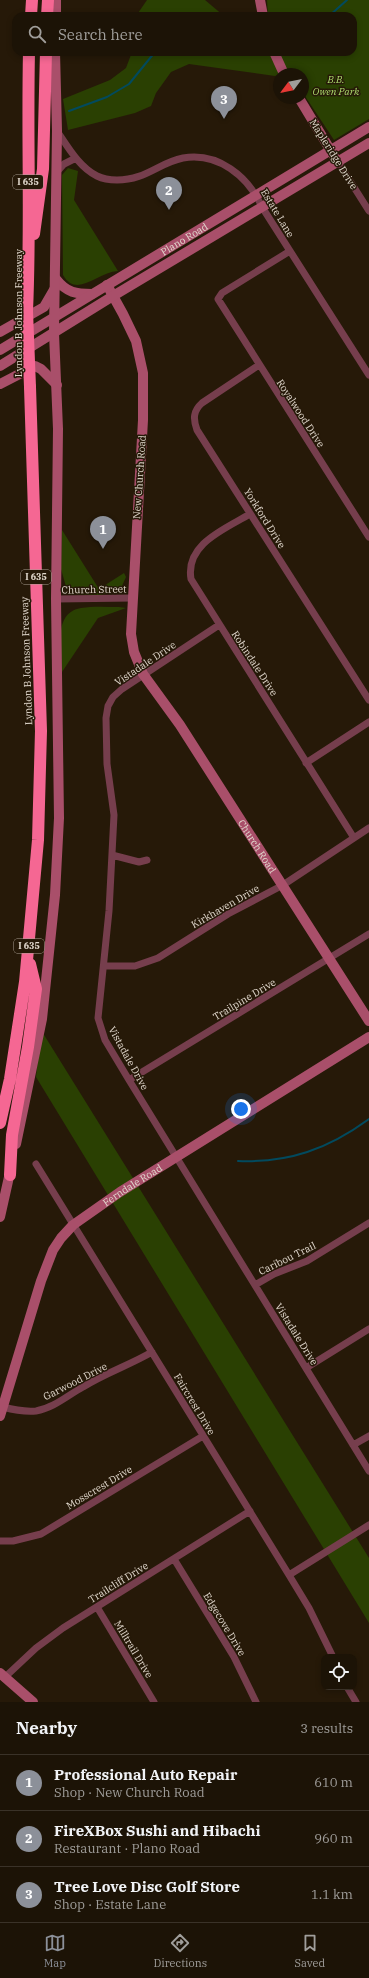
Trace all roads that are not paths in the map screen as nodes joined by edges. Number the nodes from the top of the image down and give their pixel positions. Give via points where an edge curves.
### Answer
1 (32, 0) edge
2 (48, 0) edge
3 (56, 0) edge
4 (260, 0) edge
5 (31, 12) edge
6 (47, 12) edge
7 (56, 12) edge
8 (262, 12) edge
9 (29, 56) edge
10 (46, 56) edge
11 (55, 56) edge
12 (275, 56) edge
13 (281, 68) edge
14 (303, 104) edge
15 (369, 127) edge
16 (57, 131) junction
17 (369, 143) edge
18 (331, 150) junction
19 (76, 158) junction
20 (338, 162) junction
21 (56, 173) junction
22 (257, 195) junction
23 (262, 207) junction
24 (369, 211) edge
25 (196, 231) junction
26 (290, 251) junction
27 (183, 254) junction
28 (30, 257) junction
29 (56, 282) junction
30 (107, 285) junction
31 (92, 294) junction
32 (113, 296) junction
33 (55, 317) junction
34 (0, 332) edge
35 (54, 332) junction
36 (0, 350) edge
37 (0, 366) edge
38 (259, 366) junction
39 (369, 375) edge
40 (0, 384) edge
41 (57, 385) junction
42 (250, 514) junction
43 (369, 537) edge
44 (133, 598) junction
45 (56, 599) junction
46 (219, 625) junction
47 (143, 674) junction
48 (369, 700) edge
49 (369, 722) edge
50 (306, 763) junction
51 (369, 828) edge
52 (354, 838) junction
53 (112, 855) junction
54 (147, 860) dead end
55 (283, 885) junction
56 (369, 934) edge
57 (28, 956) junction
58 (329, 958) junction
59 (104, 966) junction
60 (369, 1021) edge
61 (369, 1037) edge
62 (129, 1080) junction
63 (0, 1124) edge
64 (176, 1157) junction
65 (36, 1164) dead end
66 (10, 1174) junction
67 (0, 1217) edge
68 (369, 1223) edge
69 (73, 1225) junction
70 (255, 1285) junction
71 (369, 1329) edge
72 (152, 1352) junction
73 (306, 1368) junction
74 (1, 1412) edge
75 (203, 1436) junction
76 (369, 1436) edge
77 (353, 1445) junction
78 (369, 1471) edge
79 (250, 1511) junction
80 (369, 1525) edge
81 (0, 1541) edge
82 (174, 1559) junction
83 (289, 1575) junction
84 (97, 1607) junction
85 (332, 1654) edge
86 (2, 1675) edge
87 (349, 1690) edge
88 (33, 1702) edge
89 (154, 1702) edge
90 (256, 1702) edge
91 (356, 1702) edge

1 - 5 highway
2 - 6 highway
3 - 7 main road
4 - 8 main road
9 - 28 highway, Lyndon B Johnson Freeway / I 635
10 - 28 highway via 43,169
11 - 16 main road
12 - 13 main road
14 - 18 main road, Mapleridge Drive
15 - 18 main road, Plano Road
16 - 19 street, Estate Lane
16 - 21 main road
17 - 20 main road, Plano Road
18 - 20 main road, Mapleridge Drive
18 - 22 main road, Plano Road
19 - 21 street via 64,164
19 - 22 street, Estate Lane via 85,168 108,180 141,177 182,158 210,160 225,164 236,172
20 - 23 main road, Plano Road
20 - 24 street, Mapleridge Drive
21 - 29 main road
22 - 23 street, Estate Lane
22 - 25 main road, Plano Road
23 - 26 street, Estate Lane
23 - 27 main road, Plano Road
25 - 27 main road via 197,237 184,248
25 - 30 main road, Plano Road
26 - 38 street, Royalwood Drive via 222,293 218,299
26 - 39 street, Estate Lane
27 - 32 main road, Plano Road
28 - 57 highway, Lyndon B Johnson Freeway / I 635, bridge via 27,311 41,731 38,840
29 - 31 main road via 74,294
29 - 33 main road
29 - 34 main road via 44,307
30 - 31 main road, Plano Road
30 - 32 main road, New Church Road
31 - 33 main road, Plano Road
32 - 35 main road, Plano Road
32 - 44 main road, New Church Road via 136,341 143,373 143,420
33 - 35 main road
33 - 36 main road, Plano Road
35 - 37 main road, Plano Road
35 - 41 main road
38 - 42 street, Yorkford Drive via 202,403 196,411 194,421 197,430
38 - 43 street, Royalwood Drive
40 - 41 main road via 35,366
41 - 45 main road
42 - 46 street, Robindale Drive via 207,541 196,551 190,564 194,586
42 - 48 street, Yorkford Drive
44 - 45 street, Church Street
44 - 47 main road, New Church Road via 132,642
45 - 66 main road via 59,818 55,895 42,1019
46 - 47 street, Vistadale Drive
46 - 50 street, Robindale Drive
47 - 53 street, Vistadale Drive via 113,697 108,706 107,764 113,807
47 - 55 main road, Church Road via 180,725
49 - 50 street
50 - 52 street, Robindale Drive
51 - 52 street, Kirkhaven Drive
52 - 55 street, Kirkhaven Drive
53 - 54 street via 139,862
53 - 59 street, Vistadale Drive
55 - 58 main road, Church Road
55 - 59 street, Kirkhaven Drive via 228,914 151,961 135,966
56 - 58 street, Trailpine Drive
57 - 63 highway, Lyndon B Johnson Freeway / I 635 via 10,1079
57 - 66 highway via 36,989 12,1135
58 - 60 main road, Church Road
58 - 62 street, Trailpine Drive
59 - 62 street, Vistadale Drive via 98,1018 100,1029
61 - 64 main road, Ferndale Road
62 - 64 street, Vistadale Drive
64 - 69 main road, Ferndale Road
64 - 70 street, Vistadale Drive
65 - 69 street, Faircrest Drive
66 - 67 main road
68 - 70 street, Caribou Trail via 307,1261 274,1274
69 - 72 street, Faircrest Drive
69 - 74 main road, Ferndale Road via 61,1238 47,1262
70 - 73 street, Vistadale Drive
71 - 73 street
72 - 74 street, Garwood Drive via 50,1407
72 - 75 street, Faircrest Drive
73 - 77 street, Vistadale Drive
75 - 79 street, Faircrest Drive
75 - 81 street, Mosscrest Drive via 41,1534 13,1541
76 - 77 street
77 - 78 street, Vistadale Drive
79 - 82 street, Trailcliff Drive
79 - 83 street, Faircrest Drive
80 - 83 street
82 - 84 street, Trailcliff Drive
82 - 90 street, Edgecove Drive via 234,1657
83 - 85 street, Faircrest Drive
84 - 86 street, Trailcliff Drive via 52,1635
84 - 89 street, Milltrail Drive
86 - 88 main road
87 - 91 street

